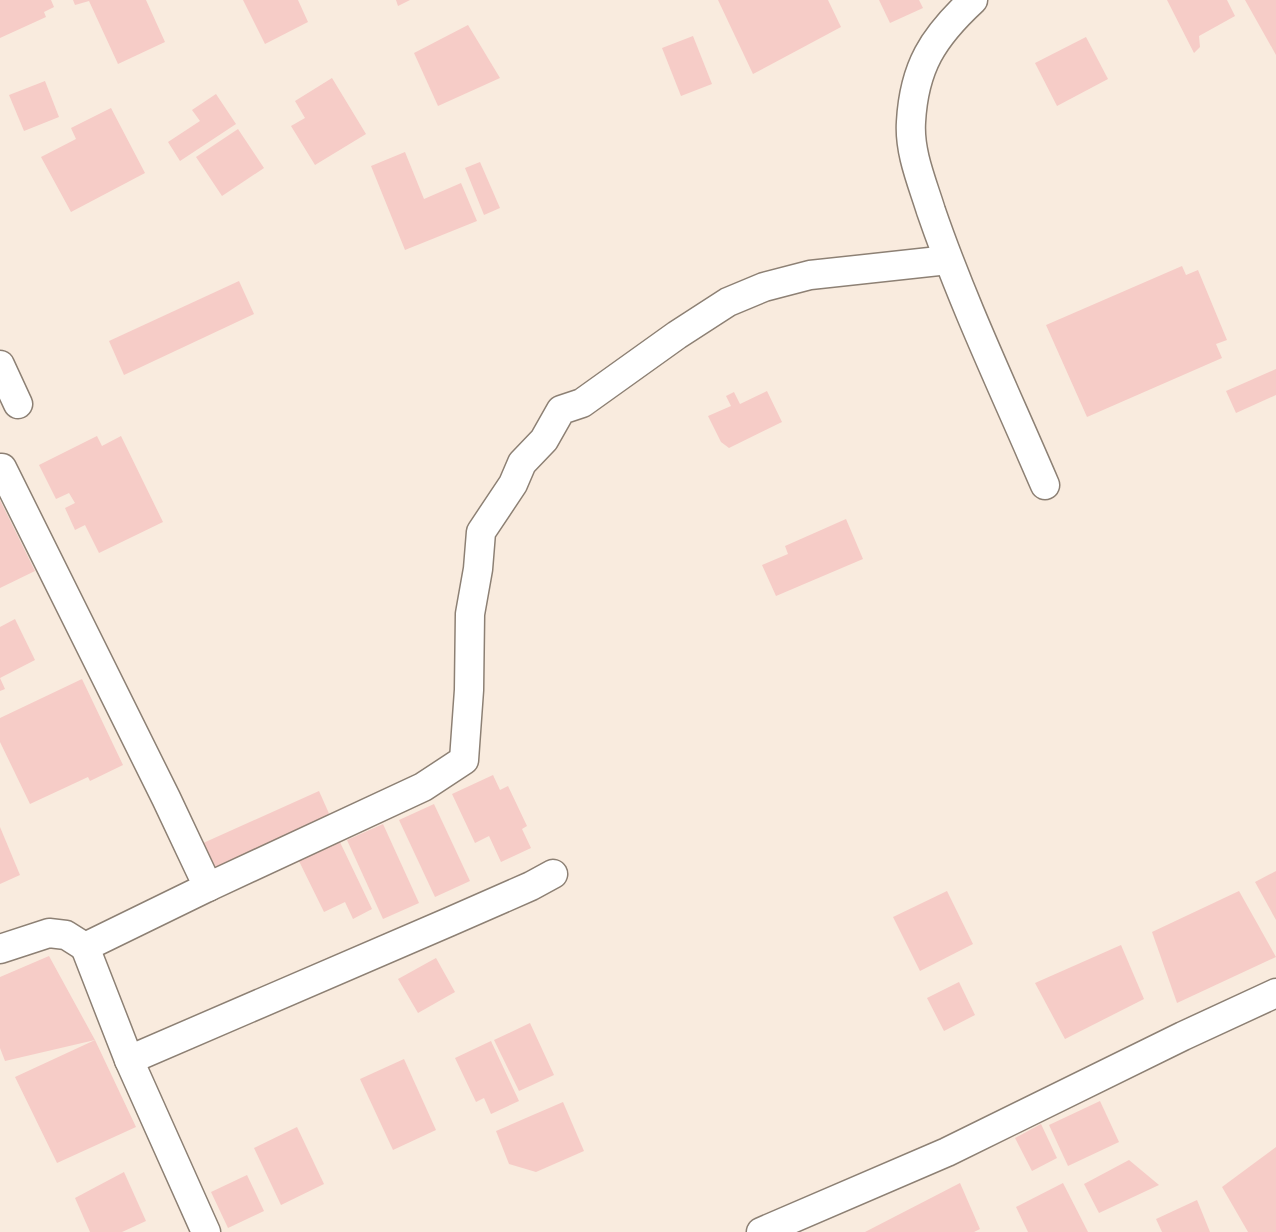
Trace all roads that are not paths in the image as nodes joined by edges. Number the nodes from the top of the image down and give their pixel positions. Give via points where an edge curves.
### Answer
1 (973, 0) edge
2 (948, 260) junction
3 (0, 364) edge
4 (18, 404) dead end
5 (2, 468) dead end
6 (1045, 485) dead end
7 (553, 874) dead end
8 (208, 887) junction
9 (85, 947) junction
10 (0, 949) edge
11 (1276, 993) edge
12 (129, 1060) junction
13 (206, 1232) edge
14 (762, 1232) edge

1 - 2 street via 948,23 928,53 915,88 910,124 914,161
2 - 6 street
2 - 8 street via 810,275 764,287 728,302 582,403 561,410 544,440 522,463 481,532 470,614 464,760 423,787
3 - 4 street
5 - 8 street
7 - 12 street
8 - 9 street
9 - 10 street via 66,935 49,933
9 - 12 street
11 - 14 street via 947,1152
12 - 13 street

